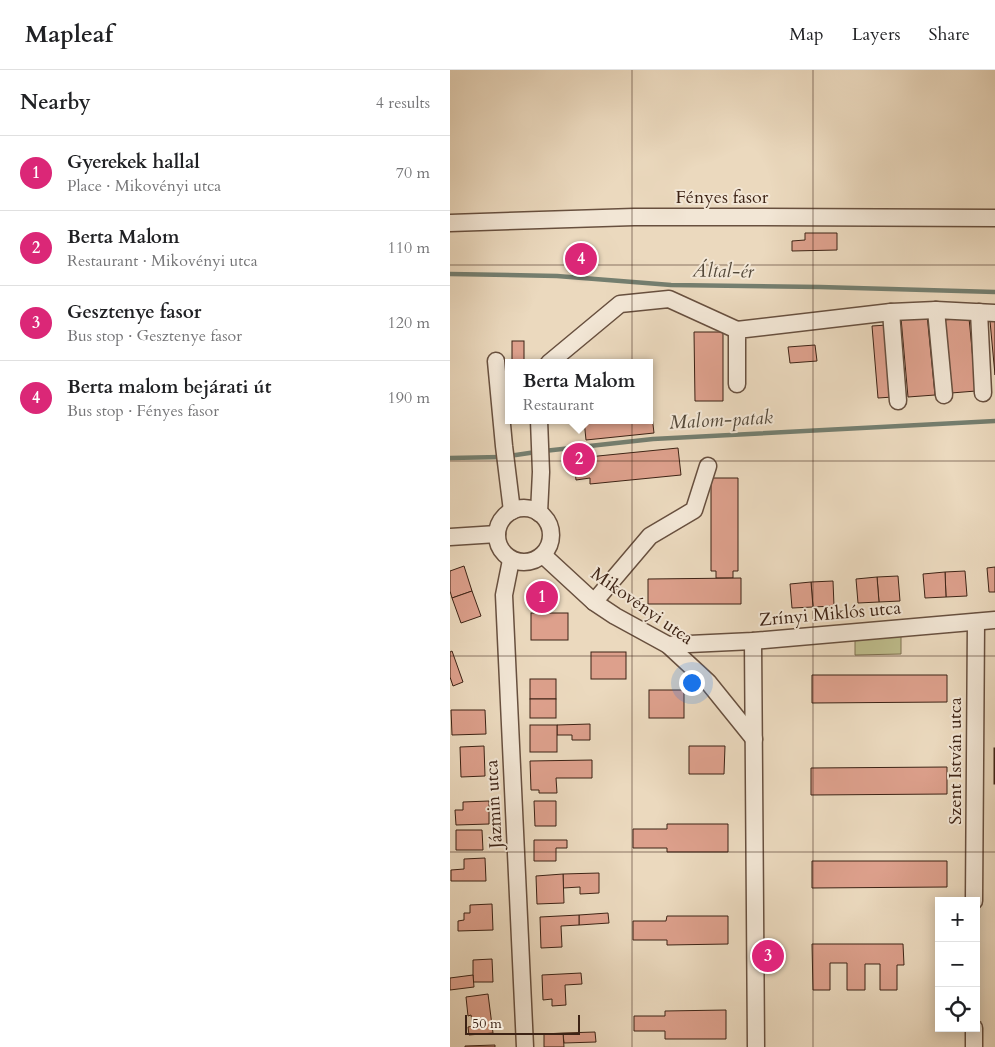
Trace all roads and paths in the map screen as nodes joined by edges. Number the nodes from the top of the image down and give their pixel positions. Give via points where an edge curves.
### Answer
1 (995, 218) edge
2 (450, 223) edge
3 (936, 310) junction
4 (891, 312) junction
5 (987, 312) edge
6 (737, 330) junction
7 (554, 359) edge
8 (496, 361) dead end
9 (737, 384) dead end
10 (983, 393) dead end
11 (944, 395) dead end
12 (898, 401) dead end
13 (505, 411) edge
14 (539, 424) edge
15 (708, 466) dead end
16 (512, 511) junction
17 (539, 513) junction
18 (497, 534) junction
19 (450, 537) edge
20 (543, 555) junction
21 (510, 560) junction
22 (594, 602) junction
23 (995, 620) edge
24 (976, 622) junction
25 (753, 641) junction
26 (668, 645) junction
27 (754, 739) junction
28 (974, 897) edge
29 (974, 1032) edge
30 (525, 1047) edge
31 (756, 1047) edge
32 (974, 1047) edge

1 - 2 street, Fényes fasor via 644,217
3 - 4 street
3 - 5 street
3 - 11 street
4 - 6 street
4 - 12 street
5 - 10 street
6 - 7 street via 669,299 620,304
6 - 9 street
8 - 13 street
13 - 16 street via 504,446
14 - 17 street
15 - 22 street via 694,510 650,536
16 - 17 street via 526,508
16 - 18 street via 502,520
17 - 20 street via 548,522 551,533
18 - 19 street
18 - 21 street via 499,547
20 - 21 street via 532,562
20 - 22 street, Mikovényi utca
21 - 30 street, Jázmin utca via 504,595
22 - 26 street, Mikovényi utca
23 - 24 street, Zrínyi Miklós utca
24 - 25 street, Zrínyi Miklós utca
24 - 28 street, Szent István utca
25 - 26 street, Zrínyi Miklós utca
25 - 27 street
26 - 27 street, Mikovényi utca via 708,682
27 - 31 street
29 - 32 street

